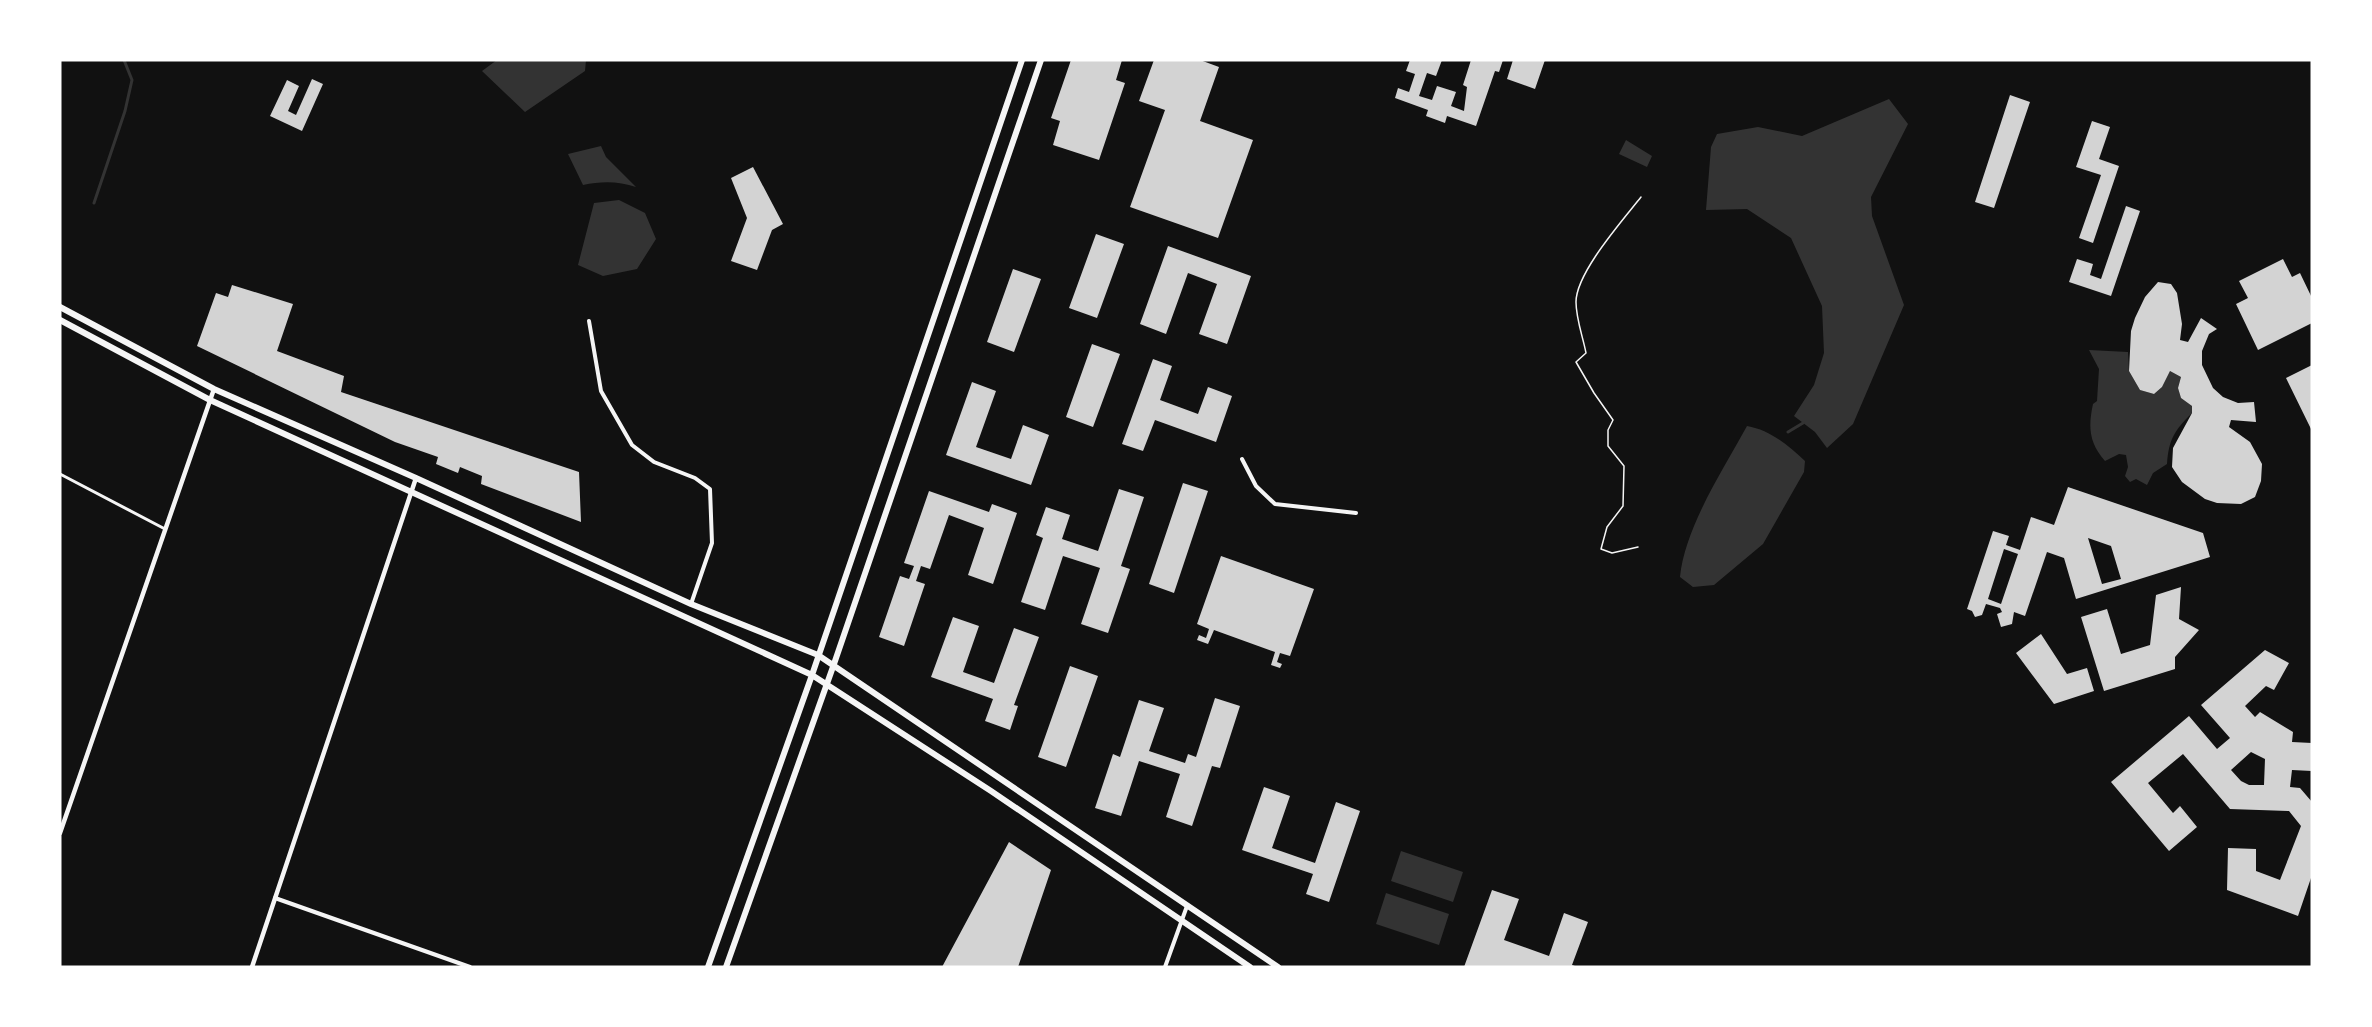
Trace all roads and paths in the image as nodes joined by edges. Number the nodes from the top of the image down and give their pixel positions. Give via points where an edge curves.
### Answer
1 (1022, 60) edge
2 (1041, 60) edge
3 (1641, 197) dead end
4 (60, 307) edge
5 (60, 320) edge
6 (588, 321) dead end
7 (214, 389) junction
8 (210, 400) junction
9 (1242, 459) dead end
10 (60, 474) edge
11 (416, 478) junction
12 (411, 491) junction
13 (1356, 513) dead end
14 (165, 529) junction
15 (1638, 547) dead end
16 (691, 604) junction
17 (818, 655) junction
18 (834, 664) junction
19 (812, 675) junction
20 (827, 683) junction
21 (60, 833) edge
22 (275, 898) junction
23 (1187, 905) junction
24 (1182, 920) junction
25 (252, 967) edge
26 (470, 967) edge
27 (708, 967) edge
28 (726, 967) edge
29 (1165, 967) edge
30 (1250, 967) edge
31 (1278, 967) edge

1 - 17 main road
2 - 18 main road
3 - 15 path via 1599,249 1578,287 1576,303 1586,353 1576,362 1613,420 1608,430 1608,446 1624,466 1623,506 1607,527 1601,549 1612,553
4 - 7 main road
5 - 8 main road
6 - 16 street via 601,391 632,445 654,462 695,478 710,489 712,543
7 - 8 street
7 - 11 main road
8 - 12 main road
8 - 14 street
9 - 13 street via 1256,486 1275,504
10 - 14 street
11 - 12 street
11 - 16 main road
12 - 19 main road
12 - 22 street
14 - 21 street
16 - 17 main road
17 - 18 main road
17 - 19 main road
18 - 20 main road
18 - 23 main road
19 - 20 main road
19 - 27 main road
20 - 24 main road
20 - 28 main road
22 - 25 street
22 - 26 street
23 - 24 street
23 - 31 main road
24 - 29 street
24 - 30 main road

